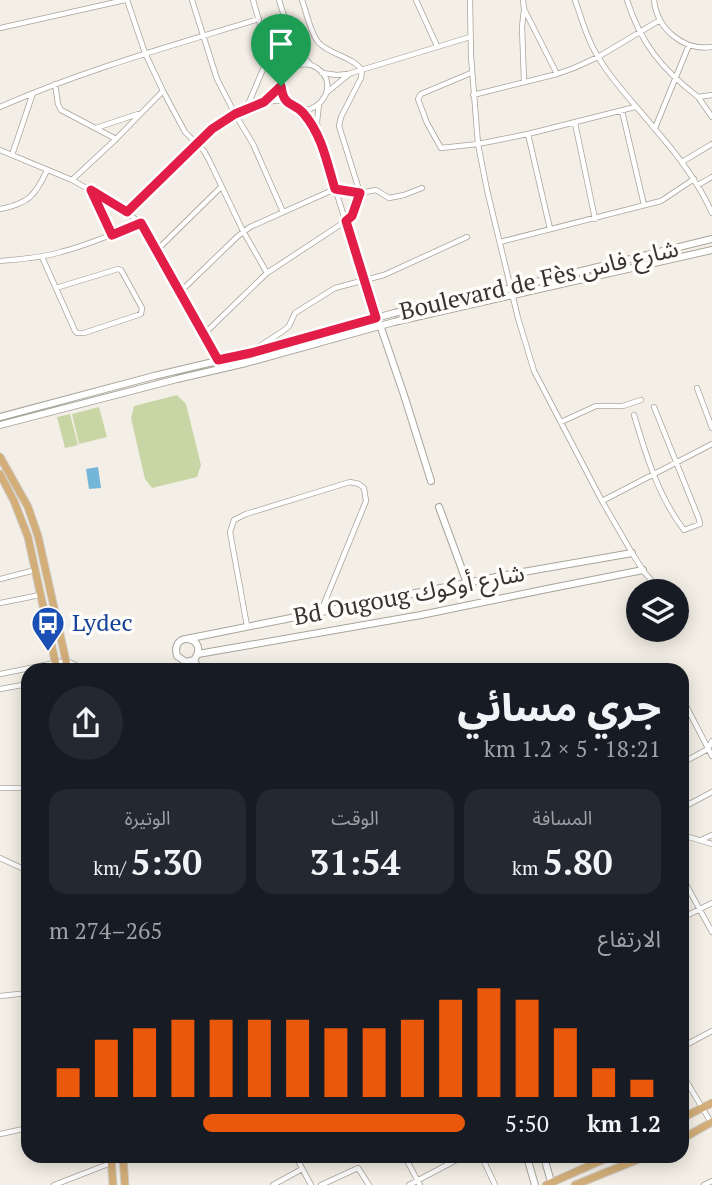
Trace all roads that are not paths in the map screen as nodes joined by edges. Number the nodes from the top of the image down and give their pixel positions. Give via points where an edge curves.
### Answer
1 (126, 0) edge
2 (192, 0) edge
3 (253, 0) edge
4 (279, 0) edge
5 (302, 0) edge
6 (416, 0) edge
7 (470, 0) edge
8 (523, 0) edge
9 (575, 0) edge
10 (627, 0) edge
11 (654, 0) edge
12 (524, 9) junction
13 (259, 19) junction
14 (660, 20) junction
15 (0, 28) edge
16 (639, 33) junction
17 (203, 36) junction
18 (470, 37) junction
19 (689, 45) junction
20 (437, 46) junction
21 (294, 47) junction
22 (712, 47) edge
23 (145, 53) junction
24 (598, 57) junction
25 (311, 65) junction
26 (291, 68) junction
27 (362, 70) junction
28 (322, 72) junction
29 (472, 72) junction
30 (348, 74) junction
31 (557, 74) junction
32 (675, 79) junction
33 (524, 81) junction
34 (55, 84) junction
35 (281, 86) junction
36 (163, 90) junction
37 (33, 92) junction
38 (326, 93) junction
39 (712, 94) edge
40 (473, 95) junction
41 (698, 97) junction
42 (286, 101) junction
43 (264, 102) junction
44 (319, 104) junction
45 (0, 107) edge
46 (635, 107) junction
47 (247, 108) junction
48 (301, 110) junction
49 (622, 111) junction
50 (141, 113) junction
51 (235, 114) junction
52 (712, 117) edge
53 (575, 123) junction
54 (96, 128) junction
55 (655, 128) junction
56 (318, 134) junction
57 (528, 134) junction
58 (116, 139) junction
59 (196, 144) junction
60 (478, 144) junction
61 (712, 144) edge
62 (0, 150) edge
63 (12, 155) junction
64 (682, 162) junction
65 (47, 170) junction
66 (712, 177) edge
67 (694, 179) junction
68 (72, 180) junction
69 (698, 185) junction
70 (222, 187) junction
71 (422, 188) dead end
72 (335, 189) junction
73 (91, 190) junction
74 (360, 193) junction
75 (644, 205) junction
76 (0, 209) edge
77 (127, 212) junction
78 (284, 212) junction
79 (712, 213) edge
80 (595, 219) junction
81 (346, 221) junction
82 (141, 223) junction
83 (550, 229) junction
84 (243, 231) junction
85 (112, 235) junction
86 (467, 237) dead end
87 (712, 239) edge
88 (500, 242) junction
89 (157, 250) junction
90 (712, 250) edge
91 (42, 257) junction
92 (0, 261) edge
93 (267, 273) junction
94 (364, 281) junction
95 (56, 288) junction
96 (180, 292) junction
97 (513, 292) junction
98 (376, 318) junction
99 (380, 325) junction
100 (203, 334) junction
101 (251, 353) junction
102 (218, 360) junction
103 (697, 388) dead end
104 (641, 400) dead end
105 (654, 407) dead end
106 (634, 415) dead end
107 (0, 417) edge
108 (561, 422) junction
109 (0, 425) edge
110 (712, 428) edge
111 (712, 444) edge
112 (0, 457) edge
113 (675, 462) junction
114 (0, 474) edge
115 (653, 474) junction
116 (431, 481) dead end
117 (602, 501) junction
118 (439, 507) dead end
119 (632, 553) junction
120 (36, 570) junction
121 (643, 570) junction
122 (0, 579) edge
123 (651, 579) edge
124 (467, 583) junction
125 (41, 595) junction
126 (0, 603) edge
127 (321, 611) junction
128 (247, 626) junction
129 (186, 639) junction
130 (196, 657) junction
131 (186, 662) joint
132 (56, 663) edge
133 (67, 663) edge
134 (197, 663) edge
135 (21, 671) edge
136 (0, 674) edge
137 (21, 685) edge
138 (0, 688) edge
139 (689, 712) edge
140 (712, 741) edge
141 (708, 749) junction
142 (712, 756) edge
143 (689, 759) edge
144 (0, 788) edge
145 (21, 788) edge
146 (712, 792) edge
147 (689, 803) edge
148 (712, 835) edge
149 (689, 838) edge
150 (700, 841) junction
151 (712, 844) edge
152 (0, 858) edge
153 (21, 868) edge
154 (689, 890) edge
155 (712, 903) edge
156 (700, 910) junction
157 (689, 915) edge
158 (712, 932) edge
159 (21, 994) edge
160 (0, 996) edge
161 (712, 1031) edge
162 (689, 1043) edge
163 (689, 1086) edge
164 (712, 1103) edge
165 (702, 1108) junction
166 (689, 1114) edge
167 (712, 1123) edge
168 (21, 1130) edge
169 (0, 1134) edge
170 (689, 1135) edge
171 (104, 1163) edge
172 (111, 1163) edge
173 (123, 1163) edge
174 (299, 1163) edge
175 (408, 1163) edge
176 (452, 1163) edge
177 (485, 1163) edge
178 (529, 1163) edge
179 (545, 1163) edge
180 (596, 1163) edge
181 (629, 1163) edge
182 (302, 1169) junction
183 (712, 1181) edge
184 (419, 1183) edge
185 (549, 1184) edge
186 (54, 1185) edge
187 (113, 1185) edge
188 (125, 1185) edge
189 (273, 1185) edge
190 (311, 1185) edge
191 (320, 1185) edge
192 (369, 1185) edge
193 (410, 1185) edge
194 (495, 1185) edge
195 (535, 1185) edge
196 (575, 1185) edge
197 (704, 1185) edge

1 - 15 street
1 - 23 street
2 - 17 street
3 - 13 street
4 - 21 street
5 - 27 street via 320,44
6 - 20 street
7 - 18 street
8 - 12 street
9 - 24 street
10 - 16 street
11 - 14 street
12 - 31 street
12 - 33 street
13 - 17 street
13 - 47 street via 268,58
14 - 16 street
14 - 19 street
16 - 24 street
16 - 32 street
17 - 23 street
17 - 51 street
18 - 20 street
18 - 29 street
19 - 22 street
19 - 32 street
20 - 27 street
21 - 25 street
21 - 26 street
23 - 34 street
23 - 36 street
24 - 31 street
24 - 46 street
25 - 26 street
25 - 28 street
26 - 35 street
27 - 30 street
27 - 74 street via 339,126
28 - 30 street
28 - 38 street
29 - 40 street
29 - 60 street via 418,99 441,148
30 - 38 street
31 - 33 street
32 - 41 street
32 - 55 street
33 - 40 street
34 - 37 street
34 - 54 street via 61,110
35 - 42 street
35 - 43 street
36 - 50 street
36 - 59 street
37 - 45 street
37 - 63 street
38 - 44 street
39 - 41 street
40 - 60 street
41 - 52 street
42 - 43 street
42 - 48 street
43 - 47 street
44 - 48 street
44 - 56 street
46 - 49 street
46 - 55 street
47 - 51 street
48 - 56 street
49 - 53 street
49 - 75 street
50 - 54 street
50 - 58 street
51 - 59 street
51 - 78 street
53 - 57 street
53 - 80 street
54 - 58 street
55 - 64 street
56 - 72 street
57 - 60 street
57 - 83 street
58 - 68 street
59 - 70 street
59 - 77 street
60 - 88 street
61 - 64 street
62 - 63 street
63 - 65 street
64 - 67 street
65 - 68 street
65 - 76 street via 33,195
66 - 69 street
67 - 69 street
67 - 75 street via 661,201
68 - 73 street
69 - 79 street
70 - 84 street
70 - 89 street
71 - 74 street via 396,198 373,190
72 - 74 street
72 - 78 street
72 - 81 street
73 - 77 street
73 - 85 street
74 - 81 street
75 - 80 street
77 - 82 street
78 - 84 street
80 - 83 street
81 - 93 street
81 - 94 street
82 - 85 street
82 - 89 street
83 - 88 street
84 - 93 street
84 - 96 street
85 - 91 street
86 - 94 street
87 - 97 main road, Boulevard de Fès شارع فاس
88 - 97 street
89 - 96 street
90 - 97 main road, Boulevard de Fès شارع فاس
91 - 92 street
91 - 95 street
93 - 100 street
94 - 98 street
94 - 101 street via 335,288 295,313 289,326
95 - 95 street via 121,270 142,312 79,334
96 - 100 street
97 - 98 main road, Boulevard de Fès شارع فاس
97 - 99 main road, Boulevard de Fès شارع فاس
97 - 108 street via 534,371
98 - 101 main road, Boulevard de Fès شارع فاس
99 - 109 main road, Boulevard de Fès شارع فاس
99 - 116 main road
100 - 102 street
101 - 102 main road, Boulevard de Fès شارع فاس
102 - 107 main road, Boulevard de Fès شارع فاس
103 - 110 street
104 - 108 street via 623,406 596,406
105 - 113 street
106 - 115 street
108 - 117 street
111 - 113 street
112 - 133 main road via 29,507
113 - 115 street
113 - 115 street via 699,525 683,529
114 - 120 main road via 21,515
115 - 117 street
117 - 119 street
118 - 124 main road
119 - 121 street
119 - 124 main road, Bd Ougoug شارع أوكوك
120 - 122 street
120 - 125 main road
121 - 123 street
121 - 130 main road, Bd Ougoug شارع أوكوك
124 - 127 main road, Bd Ougoug شارع أوكوك
125 - 126 street
125 - 132 main road
127 - 128 main road, Bd Ougoug شارع أوكوك
127 - 128 street via 366,501 359,484 351,482 233,520 230,532
128 - 129 main road, Bd Ougoug شارع أوكوك
129 - 130 main road via 196,643
129 - 131 main road via 176,649
130 - 131 main road
130 - 134 main road
135 - 136 street
137 - 138 street
139 - 141 street
140 - 141 street
141 - 142 street
141 - 143 street
144 - 145 street
146 - 147 street
148 - 150 street
149 - 150 street
150 - 151 street
152 - 153 street
154 - 156 street
155 - 156 street
156 - 157 street
156 - 158 street
159 - 160 street
161 - 162 street
163 - 165 street
164 - 165 main road
165 - 166 main road
165 - 167 street
167 - 170 main road
168 - 169 street
171 - 186 street
172 - 187 main road
173 - 188 main road
174 - 182 street
175 - 184 street
176 - 184 street
177 - 194 street
178 - 195 main road
179 - 185 main road
180 - 185 main road
181 - 196 main road
182 - 189 street
182 - 190 street
183 - 197 street
184 - 193 street
191 - 192 street via 358,1168

